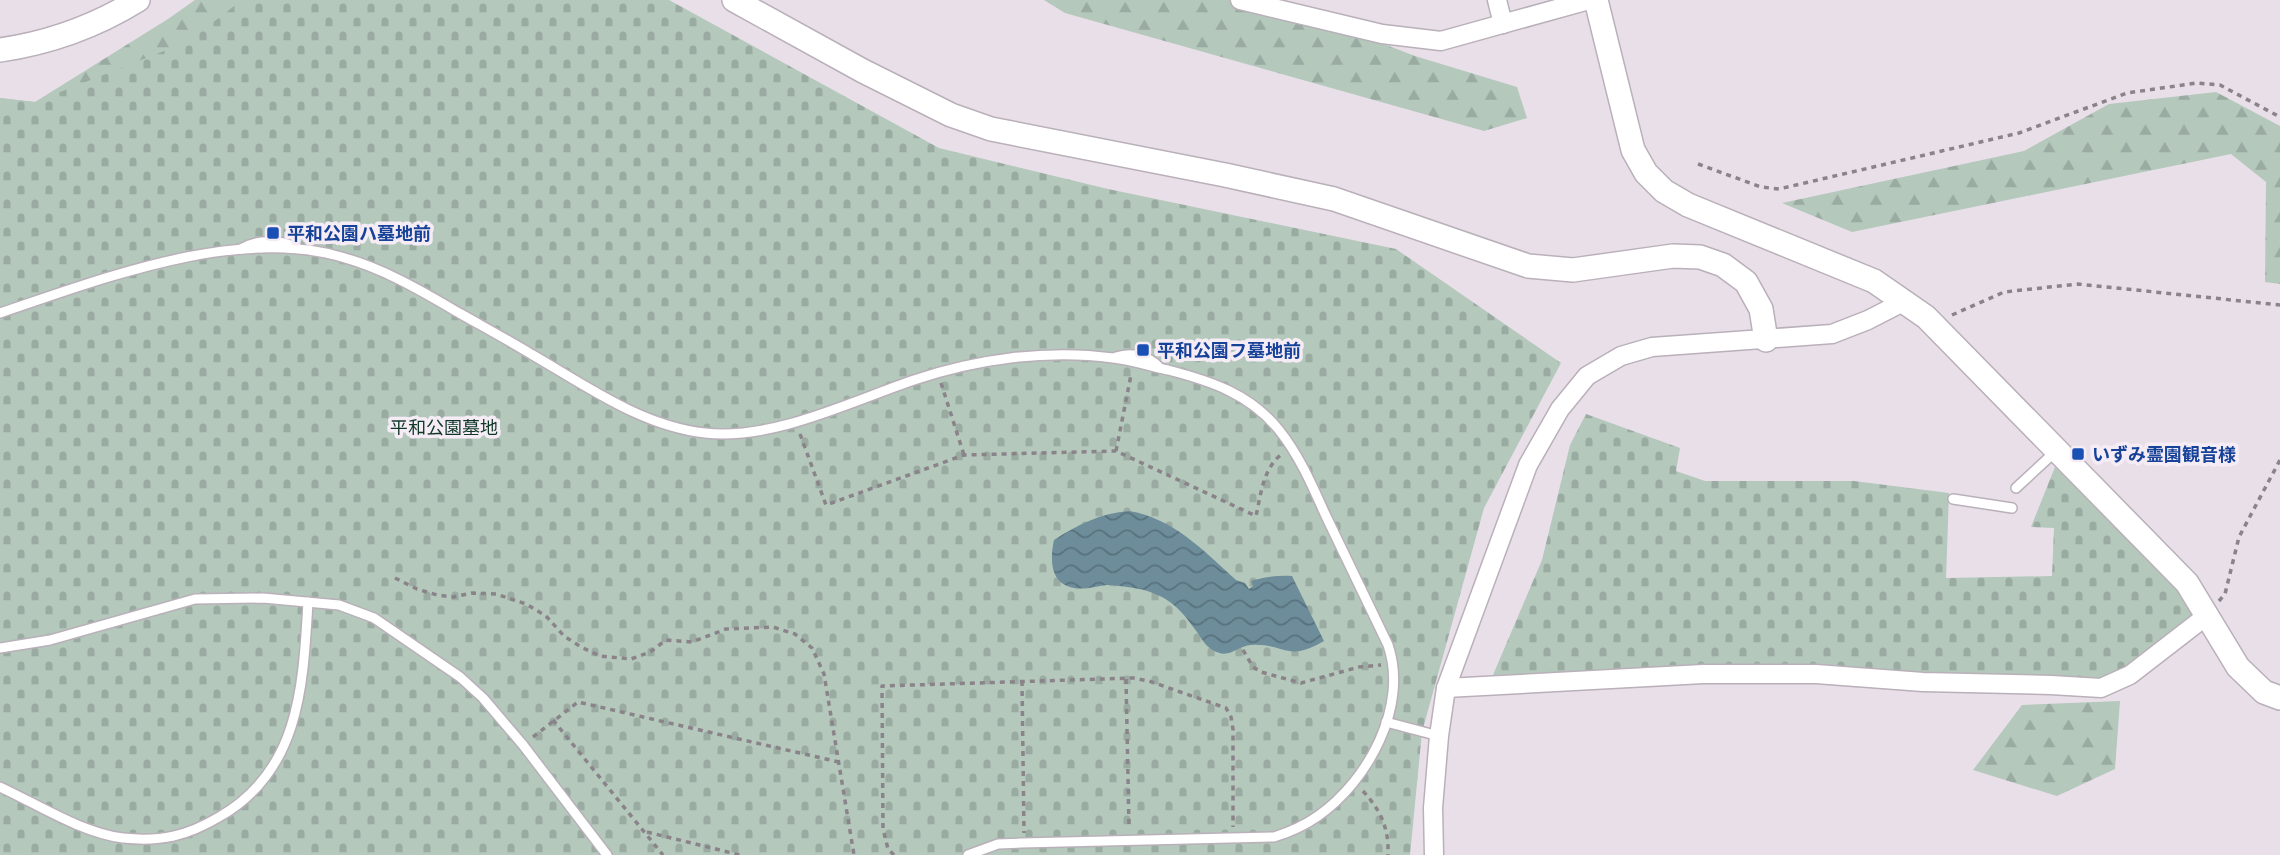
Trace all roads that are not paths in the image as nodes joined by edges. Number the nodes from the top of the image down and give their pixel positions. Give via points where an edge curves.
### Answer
1 (138, 0) edge
2 (734, 0) edge
3 (1240, 0) edge
4 (1497, 0) edge
5 (1589, 0) edge
6 (1596, 0) edge
7 (1283, 5) edge
8 (1503, 24) junction
9 (0, 50) edge
10 (1905, 301) junction
11 (0, 313) edge
12 (1766, 340) junction
13 (1114, 358) junction
14 (1161, 369) junction
15 (2058, 450) junction
16 (2016, 488) dead end
17 (1953, 499) dead end
18 (2012, 508) dead end
19 (309, 602) junction
20 (2205, 617) junction
21 (0, 648) edge
22 (1446, 688) junction
23 (2280, 698) edge
24 (1386, 722) junction
25 (1439, 736) junction
26 (0, 787) edge
27 (607, 855) edge
28 (968, 855) edge
29 (1434, 855) edge

1 - 9 street via 110,18 36,45
2 - 12 street via 863,71 951,115 991,129 1334,200 1528,266 1573,270 1673,256 1700,257 1723,265 1746,282 1761,309
3 - 7 street
4 - 8 street
5 - 8 street
6 - 10 street via 1633,150 1646,173 1664,191 1874,281
7 - 8 street via 1382,34 1441,41
10 - 12 street via 1832,334
10 - 15 street via 1933,323
11 - 13 lane via 190,256 239,250 253,242 286,242 343,257 405,282 646,418 707,434 745,433 795,423 938,372 982,362 1058,355
12 - 22 street via 1652,346 1621,356 1587,376 1560,409 1528,465
13 - 14 lane
13 - 14 lane via 1128,353 1153,360
14 - 24 lane via 1218,384 1241,396 1277,427 1291,447 1393,662
15 - 16 lane
15 - 20 street via 2187,583
17 - 18 lane
19 - 21 lane via 195,599 50,640
19 - 26 lane via 300,692 289,735 271,771 248,798 226,813 194,832 166,838 123,838 99,832
19 - 27 lane via 339,605 374,618 460,677 523,745
20 - 22 street via 2130,675 2101,688 1816,674 1716,674
20 - 23 street via 2238,667 2264,692
22 - 25 street
24 - 25 lane
24 - 28 lane via 1355,781 1326,810 1274,838 998,844
25 - 29 street

